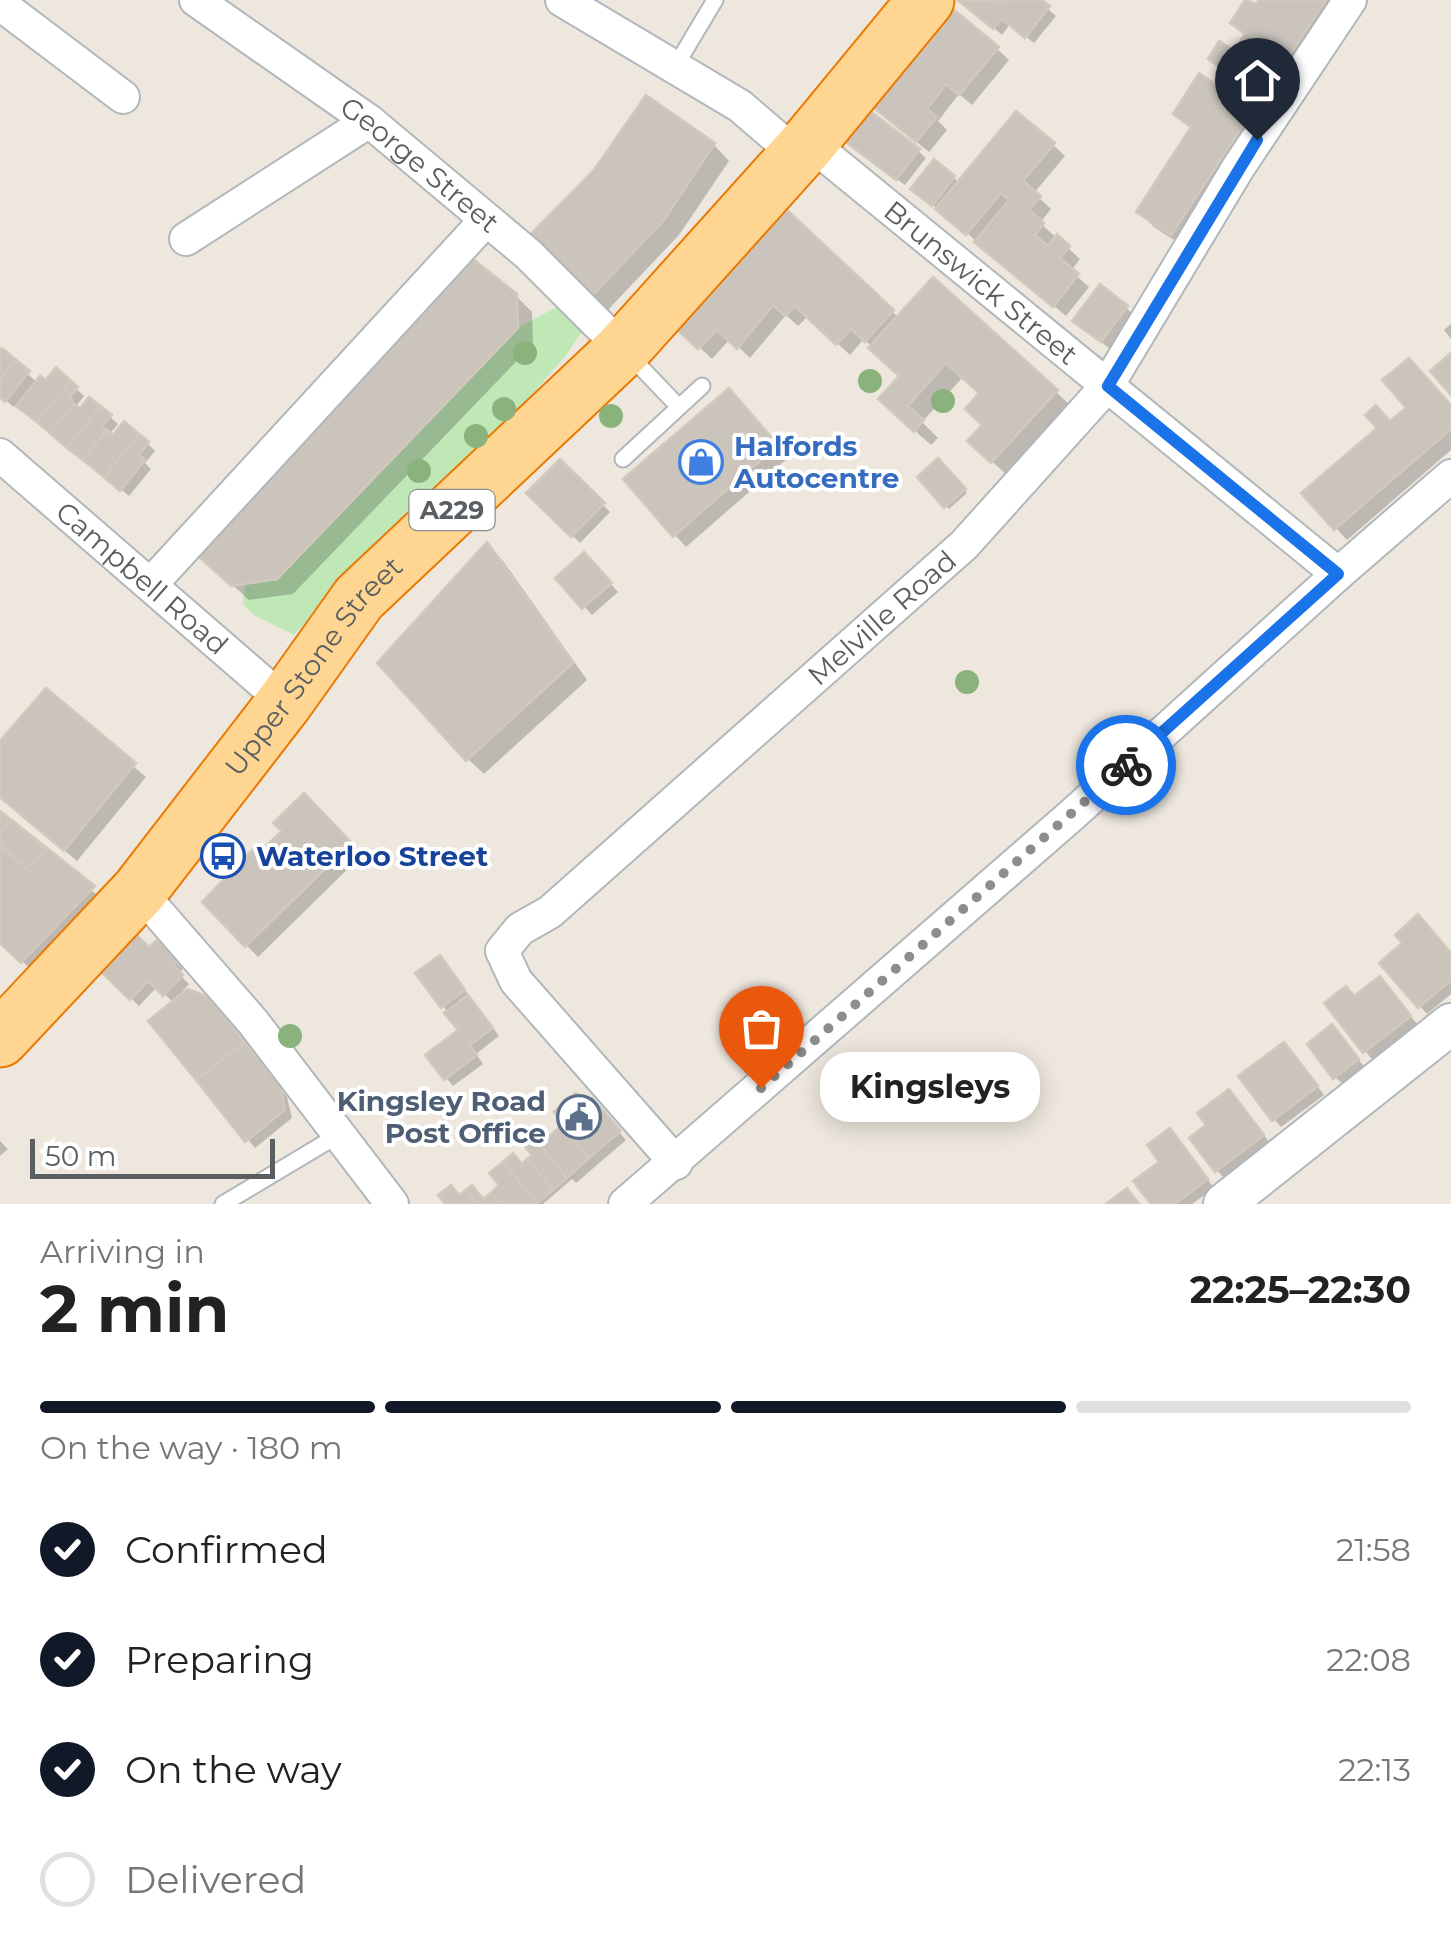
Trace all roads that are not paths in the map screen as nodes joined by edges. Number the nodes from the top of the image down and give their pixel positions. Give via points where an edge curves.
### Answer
1 (196, 0) edge
2 (562, 0) edge
3 (715, 0) edge
4 (1350, 0) edge
5 (0, 4) edge
6 (913, 5) edge
7 (676, 67) junction
8 (123, 98) dead end
9 (369, 122) junction
10 (803, 148) junction
11 (486, 220) junction
12 (186, 240) dead end
13 (623, 350) junction
14 (702, 386) dead end
15 (1108, 386) junction
16 (679, 407) junction
17 (0, 455) edge
18 (623, 459) dead end
19 (1451, 476) edge
20 (1338, 574) junction
21 (151, 584) junction
22 (285, 702) junction
23 (138, 891) junction
24 (1451, 1024) edge
25 (0, 1039) edge
26 (340, 1134) junction
27 (676, 1163) junction
28 (224, 1204) edge
29 (392, 1204) edge
30 (625, 1204) edge
31 (1224, 1204) edge

1 - 9 street, George Street
2 - 7 street, Brunswick Street
3 - 7 lane
4 - 15 street, Melville Road via 1238,168
5 - 8 street
6 - 10 highway, Upper Stone Street / A229
7 - 10 street, Brunswick Street
9 - 11 street, George Street
9 - 12 street
10 - 13 highway, Upper Stone Street / A229
10 - 15 street, Brunswick Street
11 - 13 street, George Street
11 - 21 street
13 - 16 lane
13 - 22 highway, Upper Stone Street / A229 via 359,598
14 - 16 lane
15 - 20 street, Brunswick Street
15 - 27 street, Melville Road via 964,545 502,951 516,981
16 - 18 lane
17 - 21 street, Campbell Road
19 - 20 street
20 - 27 street
21 - 22 street, Campbell Road
22 - 23 highway, Upper Stone Street / A229
23 - 25 highway, Upper Stone Street / A229
23 - 26 street
24 - 31 street
26 - 28 lane
26 - 29 street
27 - 30 street

